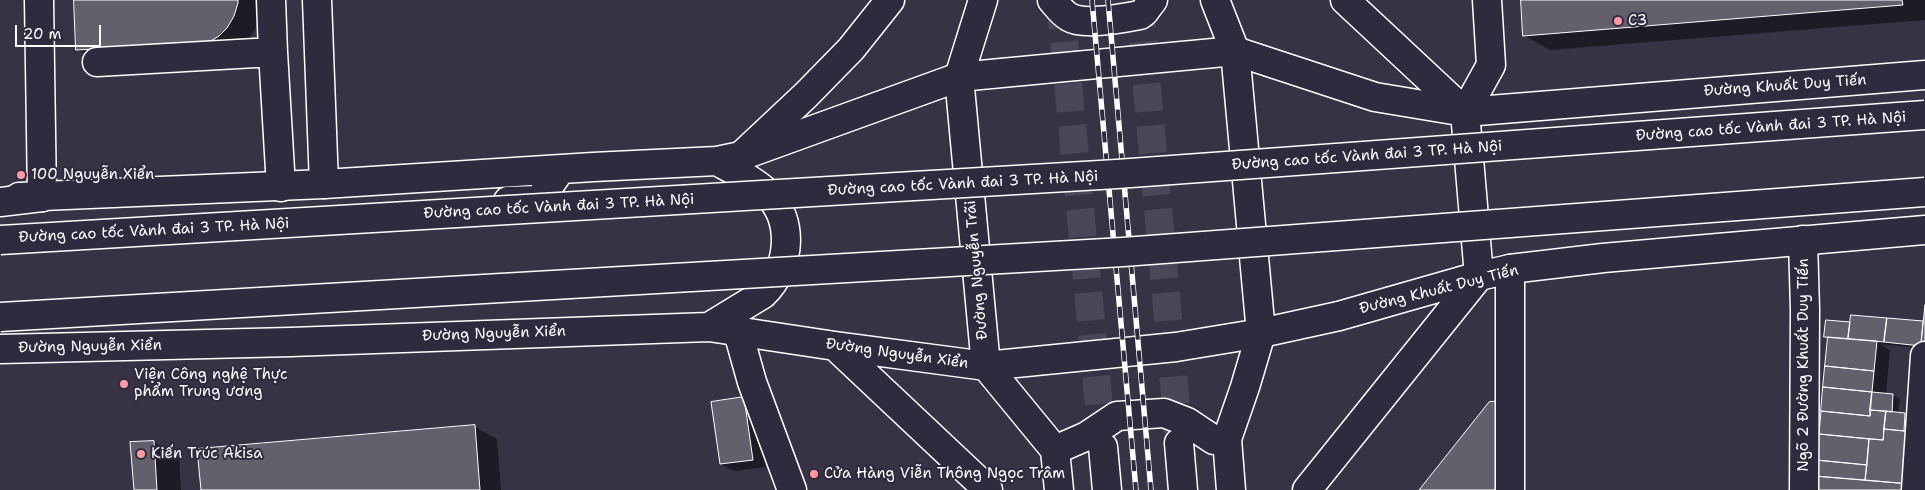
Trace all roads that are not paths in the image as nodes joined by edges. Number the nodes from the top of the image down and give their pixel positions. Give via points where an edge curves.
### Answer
1 (39, 0) edge
2 (271, 0) edge
3 (316, 0) edge
4 (890, 0) edge
5 (983, 0) edge
6 (1052, 0) edge
7 (1153, 0) edge
8 (1215, 0) edge
9 (1345, 0) edge
10 (1487, 0) edge
11 (1235, 51) junction
12 (273, 52) junction
13 (97, 62) dead end
14 (1925, 75) edge
15 (959, 77) junction
16 (1465, 112) junction
17 (1925, 115) edge
18 (729, 158) junction
19 (560, 169) junction
20 (324, 184) junction
21 (281, 187) junction
22 (1925, 192) edge
23 (42, 197) junction
24 (0, 198) edge
25 (0, 202) edge
26 (0, 228) edge
27 (1925, 230) edge
28 (0, 240) edge
29 (1804, 240) junction
30 (1510, 269) junction
31 (1479, 276) junction
32 (0, 317) edge
33 (709, 327) junction
34 (738, 332) junction
35 (1261, 333) junction
36 (835, 346) junction
37 (0, 350) edge
38 (1925, 356) edge
39 (986, 366) junction
40 (1227, 440) junction
41 (1179, 443) tunnel mouth
42 (1103, 447) tunnel mouth
43 (1055, 450) junction
44 (792, 490) edge
45 (988, 490) edge
46 (1058, 490) edge
47 (1107, 490) edge
48 (1183, 490) edge
49 (1231, 490) edge
50 (1307, 490) edge
51 (1510, 490) edge
52 (1804, 490) edge
53 (1916, 490) edge

1 - 23 main road
2 - 12 main road
3 - 20 main road
4 - 18 main road via 806,95
5 - 15 main road, Đường Nguyễn Trãi
6 - 7 main road via 1060,10 1079,21 1140,14
8 - 11 main road
9 - 16 main road
10 - 16 main road via 1491,65
11 - 15 main road
11 - 16 main road, Đường Khuất Duy Tiến via 1375,97
11 - 35 main road
12 - 13 main road
12 - 21 main road
14 - 16 main road, Đường Khuất Duy Tiến
15 - 18 main road
15 - 39 main road, Đường Nguyễn Trãi
16 - 31 main road
17 - 28 main road, Đường cao tốc Vành đai 3 TP. Hà Nội, bridge via 1118,174
18 - 19 main road
18 - 33 main road via 775,202 782,214 786,246 780,273 769,288
19 - 20 main road
19 - 26 main road via 539,200
20 - 21 main road
21 - 23 main road
22 - 32 main road, bridge via 1123,252
23 - 24 main road
23 - 25 main road
27 - 29 main road, Đường Khuất Duy Tiến
29 - 30 main road, Đường Khuất Duy Tiến
29 - 52 main road, Ngõ 2 Đường Khuất Duy Tiến
30 - 31 main road, Đường Khuất Duy Tiến
30 - 51 main road
31 - 35 main road, Đường Khuất Duy Tiến via 1339,316
31 - 50 main road
33 - 34 main road, Đường Nguyễn Xiển
33 - 37 main road, Đường Nguyễn Xiển
34 - 36 main road, Đường Nguyễn Xiển
34 - 44 main road via 752,382
35 - 39 main road, Đường Khuất Duy Tiến via 1176,347
35 - 40 main road
36 - 39 main road, Đường Nguyễn Xiển
36 - 45 main road
38 - 53 main road
39 - 43 main road
40 - 43 main road via 1214,440 1188,422 1164,413 1117,416 1087,436
40 - 49 main road
41 - 48 main road
42 - 47 main road
43 - 46 main road

